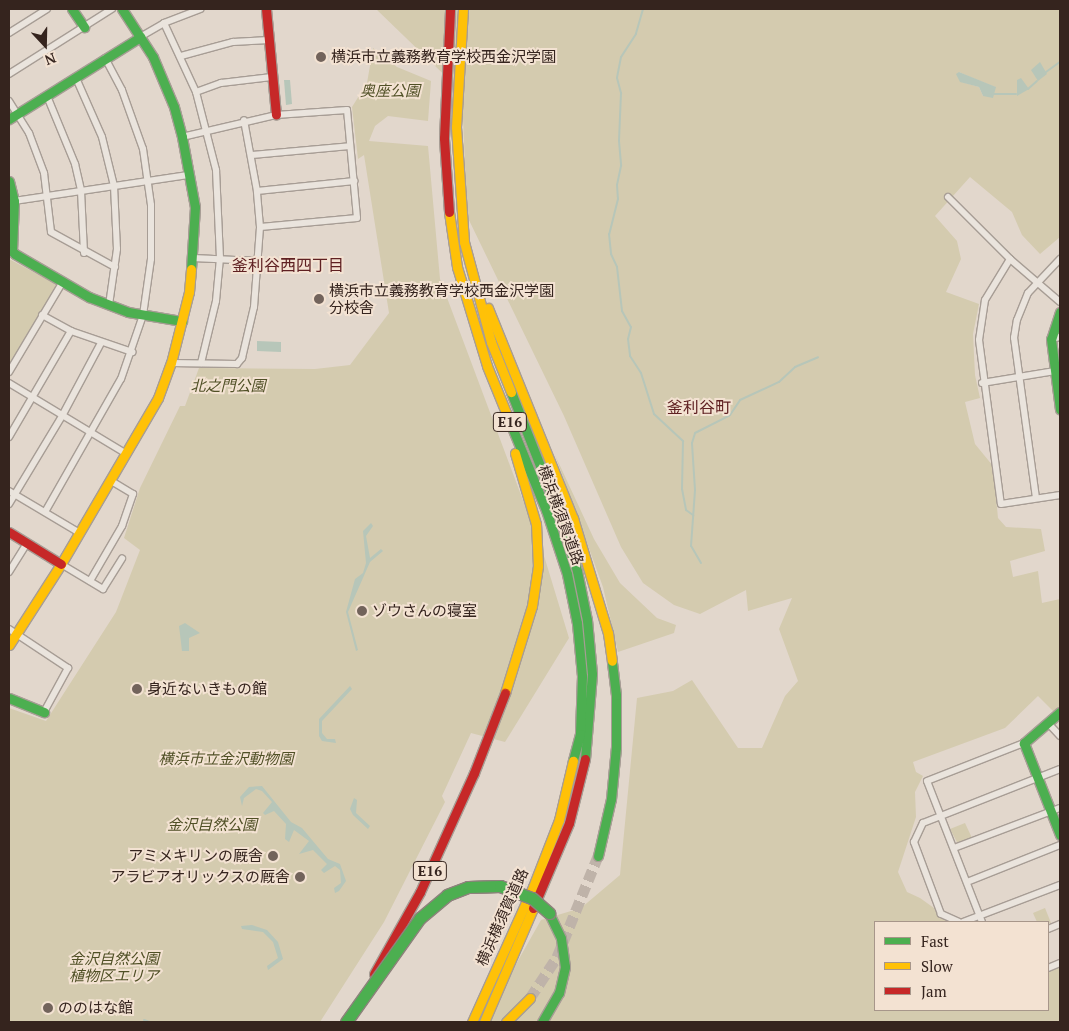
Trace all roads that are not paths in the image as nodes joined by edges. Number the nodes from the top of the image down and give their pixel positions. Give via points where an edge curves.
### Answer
1 (47, 9) edge
2 (72, 9) edge
3 (112, 9) edge
4 (122, 9) edge
5 (200, 9) edge
6 (266, 9) edge
7 (450, 10) edge
8 (463, 10) edge
9 (164, 22) junction
10 (84, 27) junction
11 (9, 33) edge
12 (140, 37) junction
13 (269, 40) junction
14 (181, 56) junction
15 (105, 58) junction
16 (9, 74) edge
17 (272, 77) junction
18 (76, 78) junction
19 (196, 92) junction
20 (47, 96) junction
21 (9, 101) edge
22 (276, 115) junction
23 (13, 116) edge
24 (244, 120) junction
25 (207, 130) junction
26 (182, 137) junction
27 (350, 146) junction
28 (252, 155) junction
29 (188, 175) junction
30 (148, 180) junction
31 (9, 181) edge
32 (354, 181) junction
33 (114, 186) junction
34 (81, 191) junction
35 (257, 191) junction
36 (48, 196) junction
37 (948, 196) dead end
38 (14, 201) junction
39 (460, 208) junction
40 (260, 227) junction
41 (10, 252) edge
42 (84, 252) junction
43 (192, 258) junction
44 (220, 258) junction
45 (1010, 259) junction
46 (1060, 259) edge
47 (257, 260) junction
48 (115, 267) junction
49 (457, 267) junction
50 (1036, 282) junction
51 (62, 283) junction
52 (1060, 302) edge
53 (109, 305) junction
54 (1060, 312) edge
55 (143, 315) junction
56 (42, 316) junction
57 (182, 321) junction
58 (71, 331) junction
59 (1056, 338) edge
60 (101, 343) junction
61 (132, 352) junction
62 (171, 362) junction
63 (201, 363) junction
64 (9, 372) edge
65 (1057, 375) edge
66 (1018, 377) junction
67 (982, 382) junction
68 (9, 384) edge
69 (32, 398) junction
70 (1060, 409) edge
71 (62, 416) junction
72 (91, 434) junction
73 (9, 437) edge
74 (126, 453) junction
75 (110, 480) junction
76 (12, 493) edge
77 (1060, 495) edge
78 (1036, 498) junction
79 (9, 504) edge
80 (45, 512) junction
81 (9, 532) edge
82 (78, 532) junction
83 (27, 543) junction
84 (122, 558) dead end
85 (61, 564) junction
86 (9, 572) edge
87 (90, 581) junction
88 (13, 632) edge
89 (9, 645) edge
90 (586, 650) junction
91 (9, 698) edge
92 (587, 699) junction
93 (44, 712) joint
94 (1060, 712) edge
95 (1048, 723) junction
96 (1060, 736) edge
97 (1024, 743) junction
98 (1060, 769) edge
99 (1038, 778) junction
100 (1056, 810) edge
101 (941, 815) junction
102 (1060, 835) edge
103 (1060, 846) edge
104 (954, 848) junction
105 (598, 856) tunnel mouth
106 (967, 882) junction
107 (1060, 885) edge
108 (981, 919) edge
109 (957, 921) edge
110 (530, 998) tunnel mouth
111 (345, 1022) edge
112 (472, 1022) edge
113 (484, 1022) edge
114 (506, 1022) edge
115 (542, 1022) edge

1 - 11 street
2 - 10 main road
3 - 10 street
4 - 12 main road
5 - 9 street
6 - 13 main road
7 - 49 main road, 横浜横須賀道路 / E16 via 444,113 446,190
8 - 39 main road, 横浜横須賀道路 / E16 via 457,93
9 - 12 street
9 - 14 street
10 - 16 street
12 - 15 main road
12 - 26 main road via 165,82
13 - 14 street via 233,42
13 - 17 main road
14 - 19 street
15 - 18 main road
15 - 30 street via 133,119
17 - 19 street via 221,84
17 - 22 main road
18 - 20 main road
18 - 33 street via 96,120
19 - 25 street
20 - 23 main road
20 - 34 street via 67,138
21 - 23 street
22 - 24 street
22 - 27 street via 346,110
23 - 36 street via 37,152
24 - 25 street
24 - 28 street
25 - 26 street
25 - 44 street via 216,170
26 - 29 main road
27 - 28 street
27 - 32 street
28 - 35 street
29 - 30 street
29 - 43 main road via 195,207
30 - 33 street
30 - 55 street via 153,232
31 - 38 main road
32 - 35 street
32 - 40 street via 357,218
33 - 34 street
33 - 48 street via 118,227
34 - 36 street
34 - 42 street
35 - 40 street
36 - 38 street
36 - 42 street via 50,232
37 - 45 street
38 - 41 main road
39 - 90 main road, 横浜横須賀道路 / E16 via 470,272 491,342 556,506 577,571
39 - 105 main road, E16 via 492,318 588,562 610,646 616,695 613,777
40 - 47 street
41 - 51 main road
42 - 48 street
43 - 44 street
43 - 57 main road
44 - 47 street
44 - 63 street via 216,301
45 - 50 street
45 - 67 street via 985,300 978,340
46 - 50 street
47 - 63 street via 254,307 240,362
48 - 53 street
49 - 90 main road, 横浜横須賀道路 / E16 via 487,366 560,550
49 - 111 main road, E16, bridge via 470,332 528,490 538,547 532,606 498,712 420,892
50 - 52 street
50 - 66 street via 1017,320 1014,338
51 - 53 main road
51 - 56 street
53 - 55 main road
54 - 59 main road
55 - 57 main road
55 - 61 street
56 - 58 street
56 - 64 street
57 - 62 main road
58 - 60 street
58 - 69 street
59 - 65 main road
60 - 61 street
60 - 71 street
61 - 72 street
62 - 63 street
62 - 74 main road via 158,398
65 - 66 street
65 - 70 main road
66 - 67 street
66 - 78 street
67 - 78 street via 1001,504
68 - 69 street
69 - 71 street
69 - 73 street
71 - 72 street
71 - 76 street
72 - 74 street
72 - 80 street
74 - 75 main road
75 - 82 main road
75 - 87 street via 133,494 122,526
76 - 79 street
76 - 80 street
77 - 78 street
80 - 82 street
81 - 83 main road
82 - 85 main road
83 - 85 main road
83 - 86 street
84 - 87 street via 104,589
85 - 87 street
85 - 88 main road
88 - 89 main road
88 - 93 street via 68,668
90 - 92 main road, 横浜横須賀道路 / E16
91 - 93 main road
92 - 112 main road, 横浜横須賀道路 / E16 via 559,820
92 - 113 main road, 横浜横須賀道路 / E16 via 585,764 568,823
94 - 95 main road
95 - 96 street
95 - 97 main road
97 - 99 main road
97 - 101 street via 927,781
98 - 99 street
99 - 100 main road
99 - 101 street
100 - 102 main road
100 - 104 street
101 - 104 street
101 - 109 street via 922,823 914,842 941,914
103 - 106 street
104 - 106 street
106 - 108 street
107 - 108 street
110 - 114 main road
111 - 115 main road, E16, bridge via 420,918 447,895 468,886 500,886 532,898 549,913 561,938 566,966 559,993

